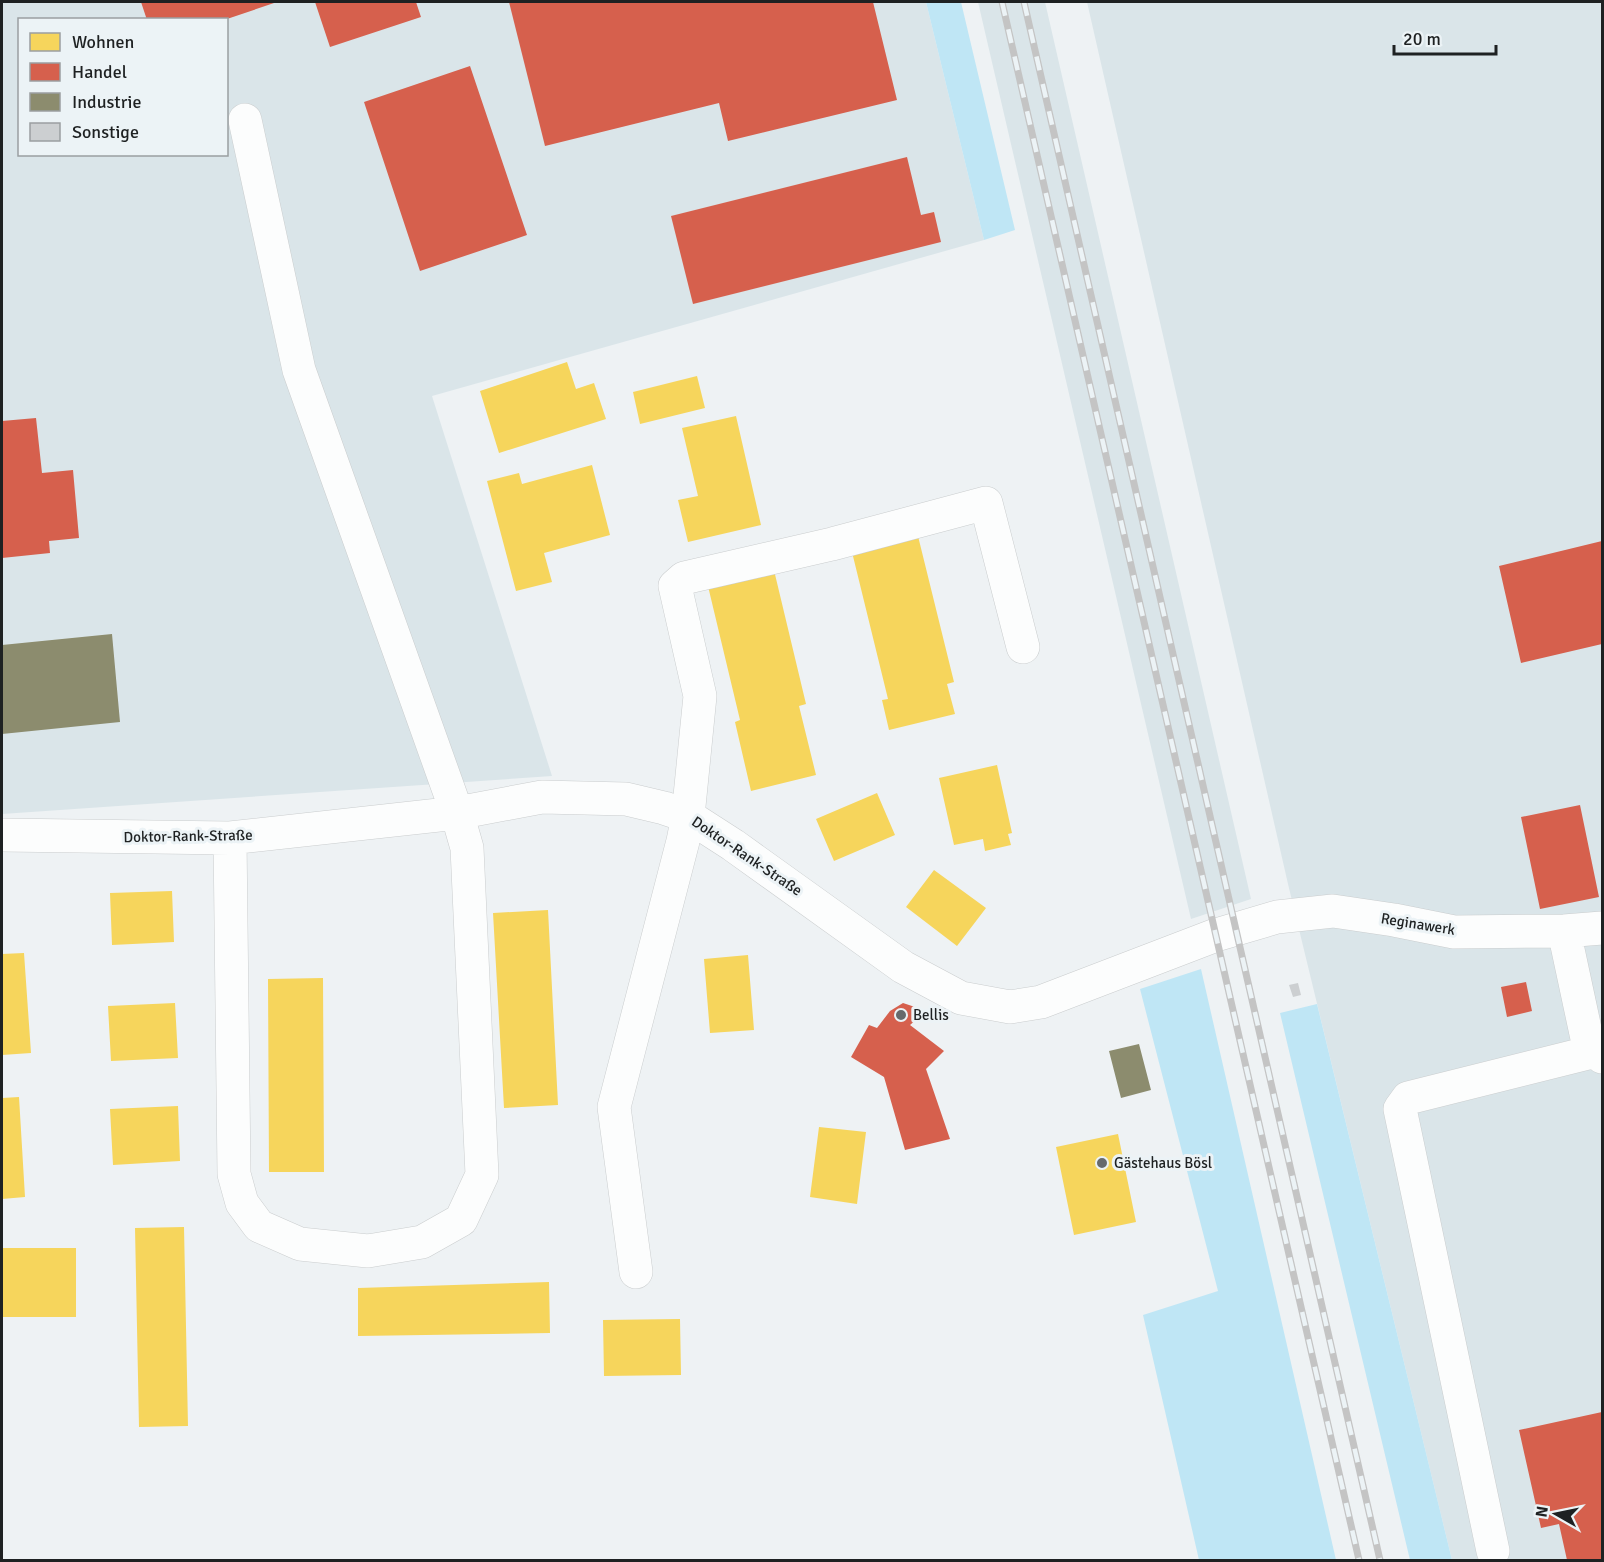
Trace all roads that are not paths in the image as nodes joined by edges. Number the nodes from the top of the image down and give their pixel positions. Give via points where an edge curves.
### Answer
1 (245, 120) dead end
2 (1023, 647) dead end
3 (457, 813) junction
4 (688, 816) junction
5 (2, 836) edge
6 (230, 838) junction
7 (1236, 928) joint
8 (1602, 928) edge
9 (1564, 931) junction
10 (1599, 1054) edge
11 (636, 1272) dead end
12 (1493, 1551) dead end

1 - 3 street via 299,370
2 - 4 street via 986,502 832,544 684,578 675,586 700,696
3 - 4 street, Doktor-Rank-Straße via 542,797 626,800
3 - 6 street, Doktor-Rank-Straße
3 - 6 street via 467,848 482,1175 461,1220 422,1242 368,1251 300,1244 259,1226 242,1203 234,1174
4 - 7 street, Doktor-Rank-Straße via 903,967 961,998 1011,1007 1041,1002 1133,952
4 - 11 street via 614,1107
5 - 6 street, Doktor-Rank-Straße
7 - 9 street, Reginawerk via 1277,917 1333,911 1454,932
8 - 9 street, Reginawerk
9 - 10 street via 1588,1043
10 - 12 street via 1407,1098 1400,1109

